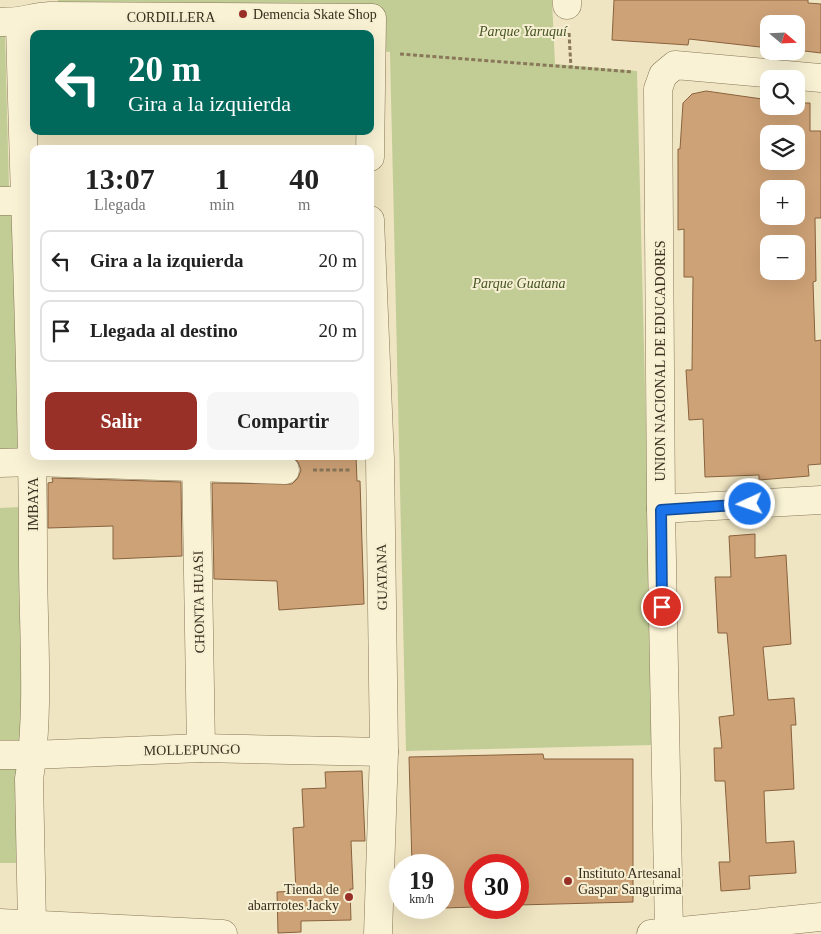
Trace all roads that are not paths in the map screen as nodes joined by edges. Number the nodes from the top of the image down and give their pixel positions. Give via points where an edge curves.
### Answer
1 (50, 8) edge
2 (10, 22) edge
3 (372, 30) edge
4 (821, 78) edge
5 (19, 201) edge
6 (374, 320) edge
7 (30, 406) edge
8 (33, 462) junction
9 (196, 462) edge
10 (0, 463) edge
11 (285, 470) road end
12 (821, 500) edge
13 (661, 510) junction
14 (201, 748) junction
15 (384, 752) junction
16 (0, 755) edge
17 (32, 755) junction
18 (821, 917) edge
19 (0, 923) edge
20 (32, 925) junction
21 (223, 934) edge
22 (378, 934) edge
23 (659, 934) edge

1 - 2 street, CORDILLERA via 35,17
1 - 3 street, CORDILLERA via 372,18
2 - 5 street, IMBAYA
4 - 13 street, UNION NACIONAL DE EDUCADORES via 669,70 658,89
5 - 7 street, IMBAYA
6 - 15 street, GUATANA via 380,470
8 - 9 street
8 - 10 street
8 - 17 street, IMBAYA
9 - 11 street
9 - 14 street, CHONTA HUASI
12 - 13 street
13 - 23 street, UNION NACIONAL DE EDUCADORES
14 - 15 street, MOLLEPUNGO
14 - 17 street, MOLLEPUNGO
15 - 22 street, GUATANA
16 - 17 street, MOLLEPUNGO
17 - 20 street, IMBAYA via 29,778
18 - 23 street
19 - 20 street
20 - 21 street

